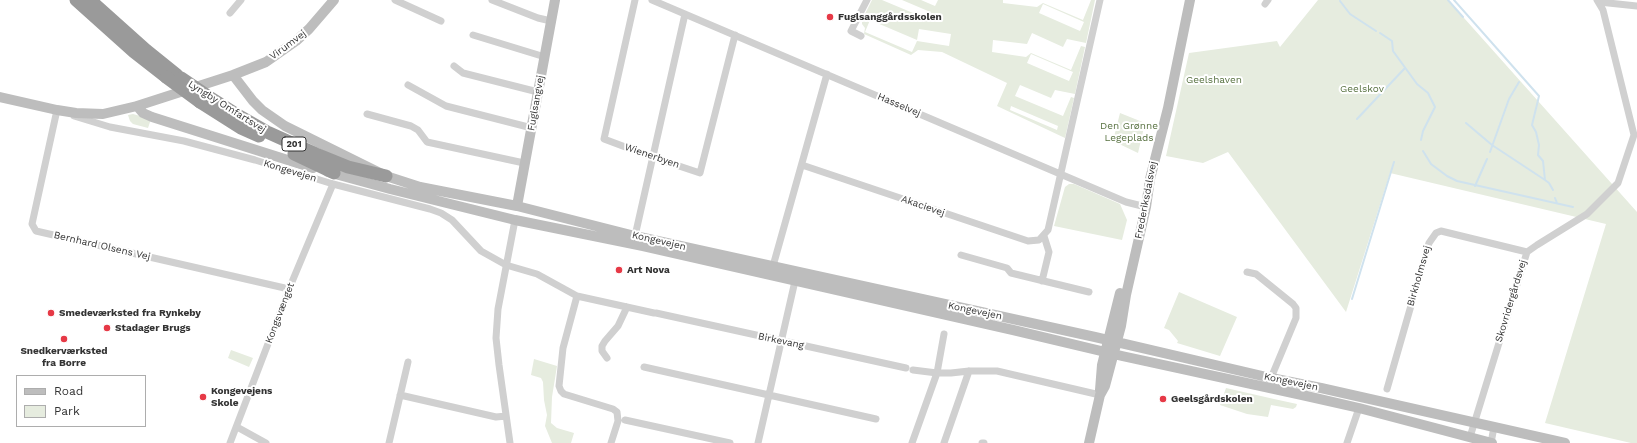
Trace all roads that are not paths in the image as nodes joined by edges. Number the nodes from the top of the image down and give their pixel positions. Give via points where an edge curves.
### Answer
1 (76, 0) edge
2 (90, 0) edge
3 (241, 0) edge
4 (334, 0) edge
5 (395, 0) edge
6 (492, 0) edge
7 (555, 0) edge
8 (635, 0) edge
9 (652, 0) edge
10 (867, 0) edge
11 (1100, 0) edge
12 (1186, 0) edge
13 (1190, 0) edge
14 (1598, 1) edge
15 (1637, 6) edge
16 (230, 13) dead end
17 (685, 14) junction
18 (441, 21) dead end
19 (551, 22) junction
20 (474, 35) dead end
21 (735, 35) junction
22 (861, 36) dead end
23 (544, 57) junction
24 (454, 66) dead end
25 (827, 74) junction
26 (171, 76) junction
27 (233, 76) junction
28 (408, 85) dead end
29 (538, 92) junction
30 (0, 97) edge
31 (204, 100) junction
32 (136, 106) junction
33 (57, 110) junction
34 (367, 114) dead end
35 (532, 128) junction
36 (1636, 136) edge
37 (652, 157) junction
38 (524, 163) junction
39 (802, 165) junction
40 (1060, 174) junction
41 (386, 176) junction
42 (333, 179) junction
43 (517, 206) junction
44 (1143, 207) junction
45 (515, 220) junction
46 (635, 236) junction
47 (1044, 236) junction
48 (1527, 252) junction
49 (961, 255) dead end
50 (506, 264) junction
51 (773, 266) junction
52 (1247, 272) dead end
53 (795, 281) junction
54 (1042, 281) junction
55 (289, 289) junction
56 (1089, 292) dead end
57 (577, 296) junction
58 (627, 307) junction
59 (944, 334) dead end
60 (781, 341) junction
61 (1111, 347) junction
62 (607, 358) dead end
63 (408, 362) dead end
64 (644, 367) dead end
65 (969, 370) junction
66 (937, 373) junction
67 (1271, 378) junction
68 (1387, 389) dead end
69 (400, 395) junction
70 (769, 395) junction
71 (1100, 395) junction
72 (1359, 408) junction
73 (506, 416) junction
74 (876, 419) dead end
75 (625, 420) dead end
76 (1474, 423) junction
77 (237, 427) junction
78 (1494, 427) junction
79 (1470, 437) junction
80 (230, 443) edge
81 (266, 443) edge
82 (389, 443) edge
83 (510, 443) edge
84 (611, 443) edge
85 (730, 443) edge
86 (758, 443) edge
87 (912, 443) edge
88 (944, 443) edge
89 (1089, 443) edge
90 (1347, 443) edge
91 (1491, 443) edge
92 (1564, 443) edge

1 - 26 highway, 201 via 134,52
2 - 26 highway, Lyngby Omfartsvej / 201
3 - 16 street
4 - 27 main road, Virumvej via 309,29 282,52
5 - 18 street
6 - 19 street
7 - 19 main road, Fuglsangvej
8 - 37 street, Wienerbyen via 604,139
9 - 17 street, Hasselvej
10 - 22 street via 851,31
11 - 40 street
12 - 44 main road, Frederiksdalsvej
13 - 44 main road, Frederiksdalsvej via 1168,108
14 - 15 street
14 - 36 street, Skovridergårdsvej via 1603,10
17 - 21 street, Hasselvej
17 - 37 street
19 - 23 main road, Fuglsangvej
20 - 23 street
21 - 25 street, Hasselvej
21 - 37 street, Wienerbyen via 700,172
23 - 29 main road, Fuglsangvej
24 - 29 street via 463,73
25 - 39 street
25 - 40 street, Hasselvej
26 - 31 highway, 201, bridge
27 - 32 main road, Kongevejen
27 - 41 main road, 201 via 268,115
28 - 35 street via 446,106
29 - 35 main road, Fuglsangvej
30 - 33 main road, Kongevejen
31 - 41 highway, Lyngby Omfartsvej / 201 via 316,154 348,167
31 - 42 highway, 201 via 241,128
32 - 33 main road, Kongevejen via 103,114
32 - 42 main road, 201 via 152,117 300,164
33 - 42 street, Kongevejen via 110,127 184,141
33 - 55 street, Bernhard Olsens Vej via 32,224 36,231
34 - 38 street via 411,126 418,130 427,142
35 - 38 main road, Fuglsangvej
36 - 48 street, Skovridergårdsvej via 1618,183 1586,214
37 - 46 street
38 - 43 main road, Fuglsangvej
39 - 47 street, Akacievej via 1028,241
39 - 51 street
40 - 44 street, Hasselvej
40 - 47 street via 1048,230
41 - 43 main road, Kongevejen / 201 via 420,187
42 - 45 main road, Kongevejen / 201 via 390,189
42 - 50 street, Kongevejen via 441,213 458,226 481,251
42 - 55 street, Kongsvænget
43 - 46 main road, Kongevejen / 201
44 - 61 main road, Frederiksdalsvej via 1125,273
45 - 50 street
45 - 53 main road, Kongevejen / 201
46 - 51 main road, Kongevejen / 201
47 - 54 street via 1049,252
48 - 68 street, Birkholmsvej via 1441,231 1436,233 1429,243
48 - 76 street, Skovridergårdsvej
49 - 54 street
50 - 57 street, Kongevejen via 537,274
50 - 73 street via 496,338
51 - 61 main road, Kongevejen / 201
52 - 67 street via 1256,274 1296,308 1296,318
53 - 60 street
53 - 61 main road, Kongevejen / 201 via 1040,336
54 - 56 street
55 - 77 street, Kongsvænget
57 - 58 street, Birkevang
57 - 84 street via 563,348 559,386 564,394 617,412 618,420
58 - 60 street, Birkevang
58 - 62 street via 618,326 602,346
59 - 66 street
60 - 66 street, Birkevang
60 - 70 street
61 - 67 main road, Kongevejen / 201 via 1186,358
61 - 71 main road, Frederiksdalsvej via 1101,374
61 - 72 main road, Kongevejen / 201 via 1232,379
63 - 69 street
64 - 70 street
65 - 66 street, Birkevang
65 - 71 street, Birkevang via 997,371
65 - 88 street
66 - 87 street
67 - 76 main road, Kongevejen / 201
69 - 73 street via 496,417
69 - 82 street
70 - 74 street
70 - 86 street
71 - 89 main road, Frederiksdalsvej
72 - 79 main road, Kongevejen / 201
72 - 90 street
73 - 83 street
75 - 85 street
76 - 78 main road, Kongevejen / 201
76 - 79 street, Skovridergårdsvej
77 - 80 street, Kongsvænget
77 - 81 street
78 - 91 street
78 - 92 main road, Kongevejen / 201
79 - 91 main road, Kongevejen / 201

